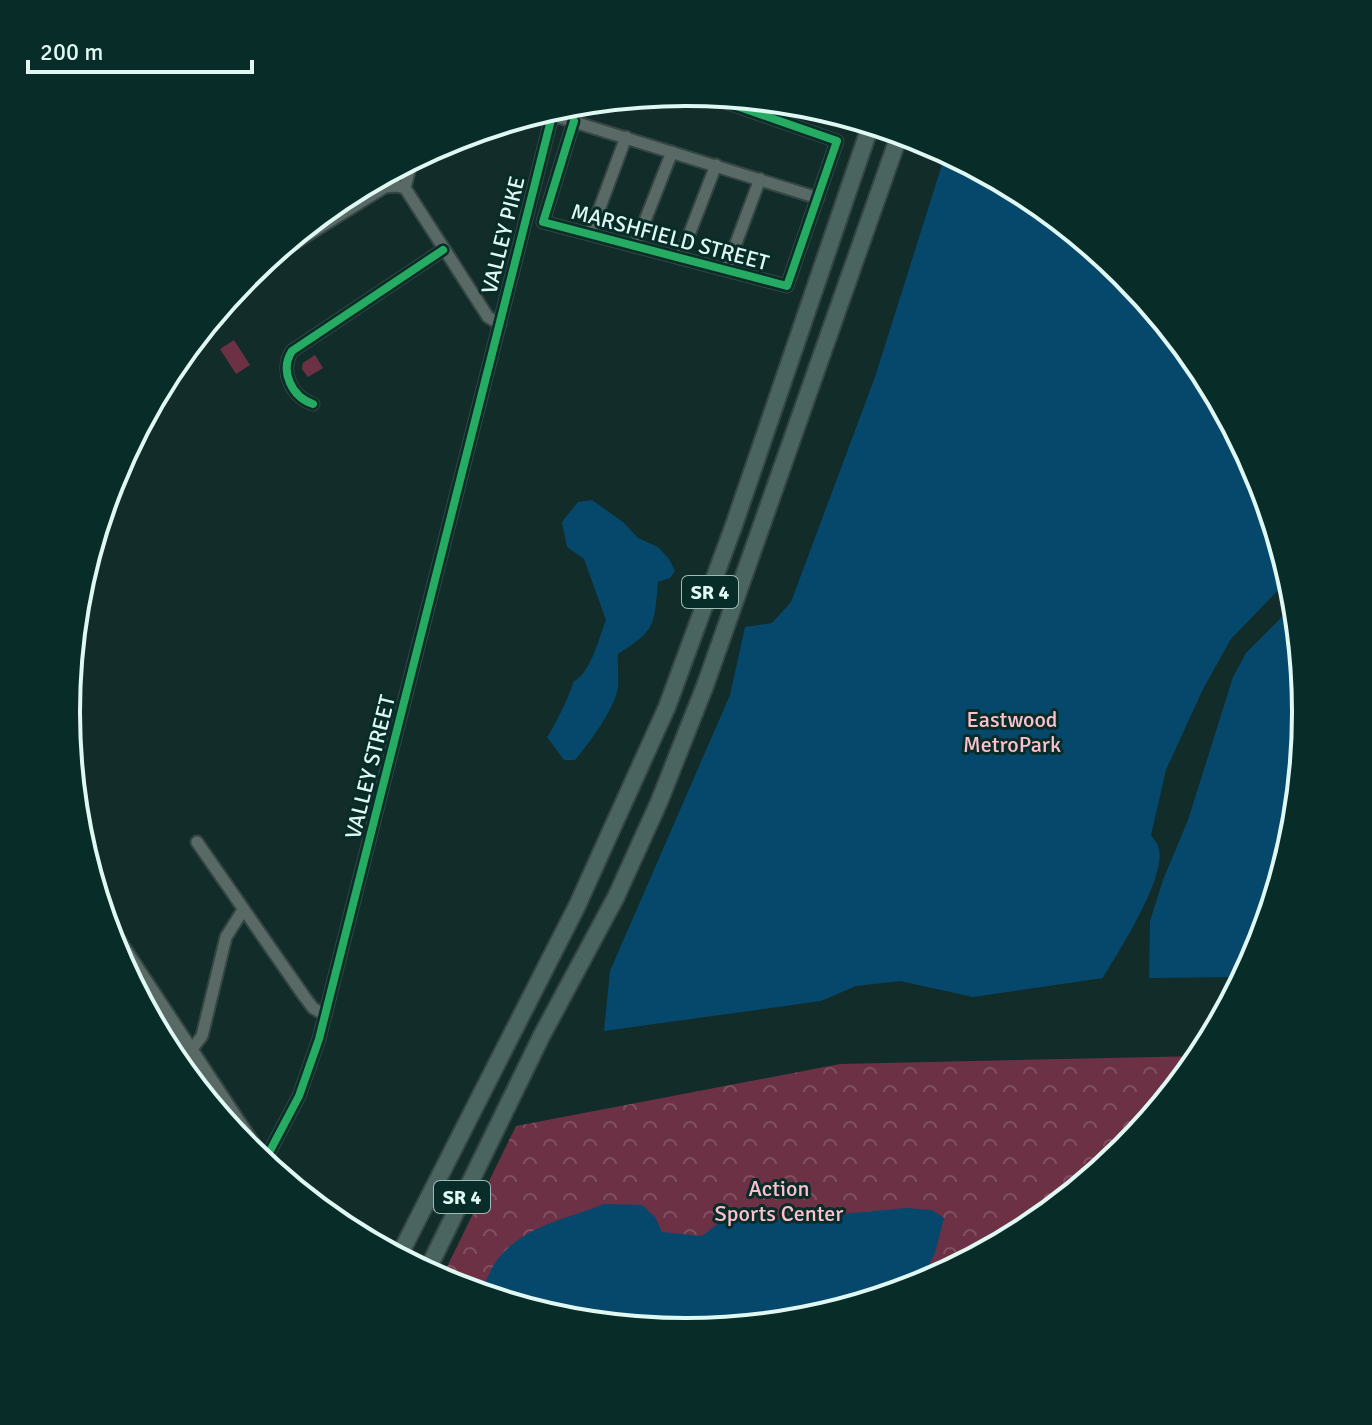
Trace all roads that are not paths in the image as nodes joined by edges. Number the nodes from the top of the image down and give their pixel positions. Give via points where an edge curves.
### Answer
1 (749, 110) edge
2 (568, 118) edge
3 (574, 121) junction
4 (550, 122) edge
5 (867, 135) edge
6 (626, 137) junction
7 (896, 145) edge
8 (672, 152) junction
9 (716, 165) junction
10 (408, 174) edge
11 (760, 179) junction
12 (405, 188) junction
13 (378, 191) edge
14 (818, 198) junction
15 (590, 234) junction
16 (635, 246) junction
17 (443, 250) junction
18 (680, 258) junction
19 (726, 270) junction
20 (500, 324) junction
21 (488, 371) joint
22 (313, 404) dead end
23 (197, 842) dead end
24 (243, 910) junction
25 (133, 960) edge
26 (325, 1015) junction
27 (192, 1049) junction
28 (237, 1119) edge
29 (269, 1152) edge
30 (403, 1248) edge
31 (431, 1262) edge

1 - 14 street via 837,141
2 - 3 street
3 - 6 street
3 - 15 street, MARSHFIELD STREET via 543,222
4 - 20 street, VALLEY PIKE
5 - 30 highway, SR 4 via 667,707 577,906
6 - 8 street
6 - 15 street
7 - 31 highway, SR 4 via 659,802
8 - 9 street
8 - 16 street
9 - 11 street
9 - 18 street
10 - 12 street
11 - 14 street
11 - 19 street
12 - 13 street
12 - 17 street
14 - 19 street, MARSHFIELD STREET via 787,286
15 - 16 street, MARSHFIELD STREET
16 - 18 street, MARSHFIELD STREET
17 - 20 street via 488,317
17 - 22 street via 292,351 285,372 295,391
18 - 19 street, MARSHFIELD STREET
20 - 21 street, VALLEY PIKE
21 - 26 street, VALLEY STREET
23 - 24 street
24 - 26 street via 313,1008
24 - 27 street via 226,937 202,1036
25 - 27 street
26 - 29 street, VALLEY STREET via 299,1096
27 - 28 street

